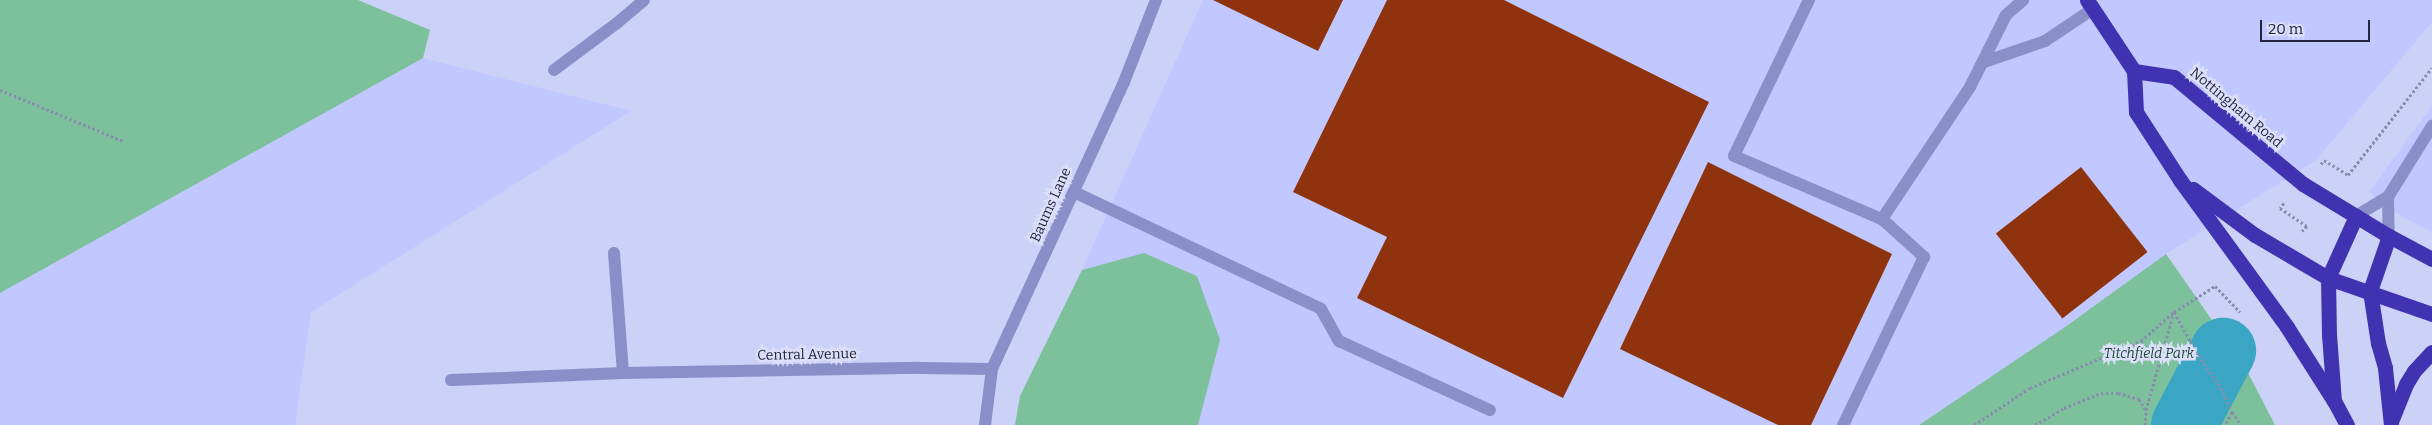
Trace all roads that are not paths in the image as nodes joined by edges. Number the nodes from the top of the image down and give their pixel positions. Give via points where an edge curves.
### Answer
1 (644, 0) edge
2 (1156, 0) edge
3 (1810, 0) edge
4 (2023, 0) edge
5 (2090, 4) edge
6 (1984, 62) junction
7 (554, 70) dead end
8 (2134, 70) junction
9 (2432, 126) edge
10 (2180, 180) junction
11 (1074, 192) junction
12 (2388, 197) junction
13 (2356, 216) junction
14 (1882, 219) junction
15 (2389, 236) junction
16 (614, 253) dead end
17 (2432, 259) edge
18 (2328, 278) junction
19 (2370, 291) junction
20 (2432, 314) edge
21 (2432, 352) edge
22 (992, 369) junction
23 (622, 373) junction
24 (451, 380) dead end
25 (2334, 401) junction
26 (1490, 410) dead end
27 (2391, 424) edge
28 (985, 425) edge
29 (1843, 425) edge
30 (2347, 425) edge

1 - 7 street
2 - 11 street, Baums Lane via 1124,82
3 - 14 street via 1734,156
4 - 6 street via 2006,15
5 - 6 street via 2045,41
5 - 8 highway
6 - 14 street
8 - 10 highway via 2136,112
8 - 13 highway, Nottingham Road via 2174,77 2285,171
9 - 12 street
10 - 18 highway via 2255,235
10 - 25 highway via 2287,327
11 - 22 street, Baums Lane
11 - 26 street via 1321,309 1339,341
12 - 13 street
12 - 15 street
13 - 15 highway, Nottingham Road
13 - 18 highway
14 - 29 street via 1924,256
15 - 17 highway, Nottingham Road
15 - 19 highway
16 - 23 street
18 - 19 highway
18 - 25 highway
19 - 20 highway
19 - 27 highway via 2385,368
21 - 27 highway via 2406,384
22 - 23 street, Central Avenue
22 - 28 street, Baums Lane
23 - 24 street, Central Avenue
25 - 30 highway

